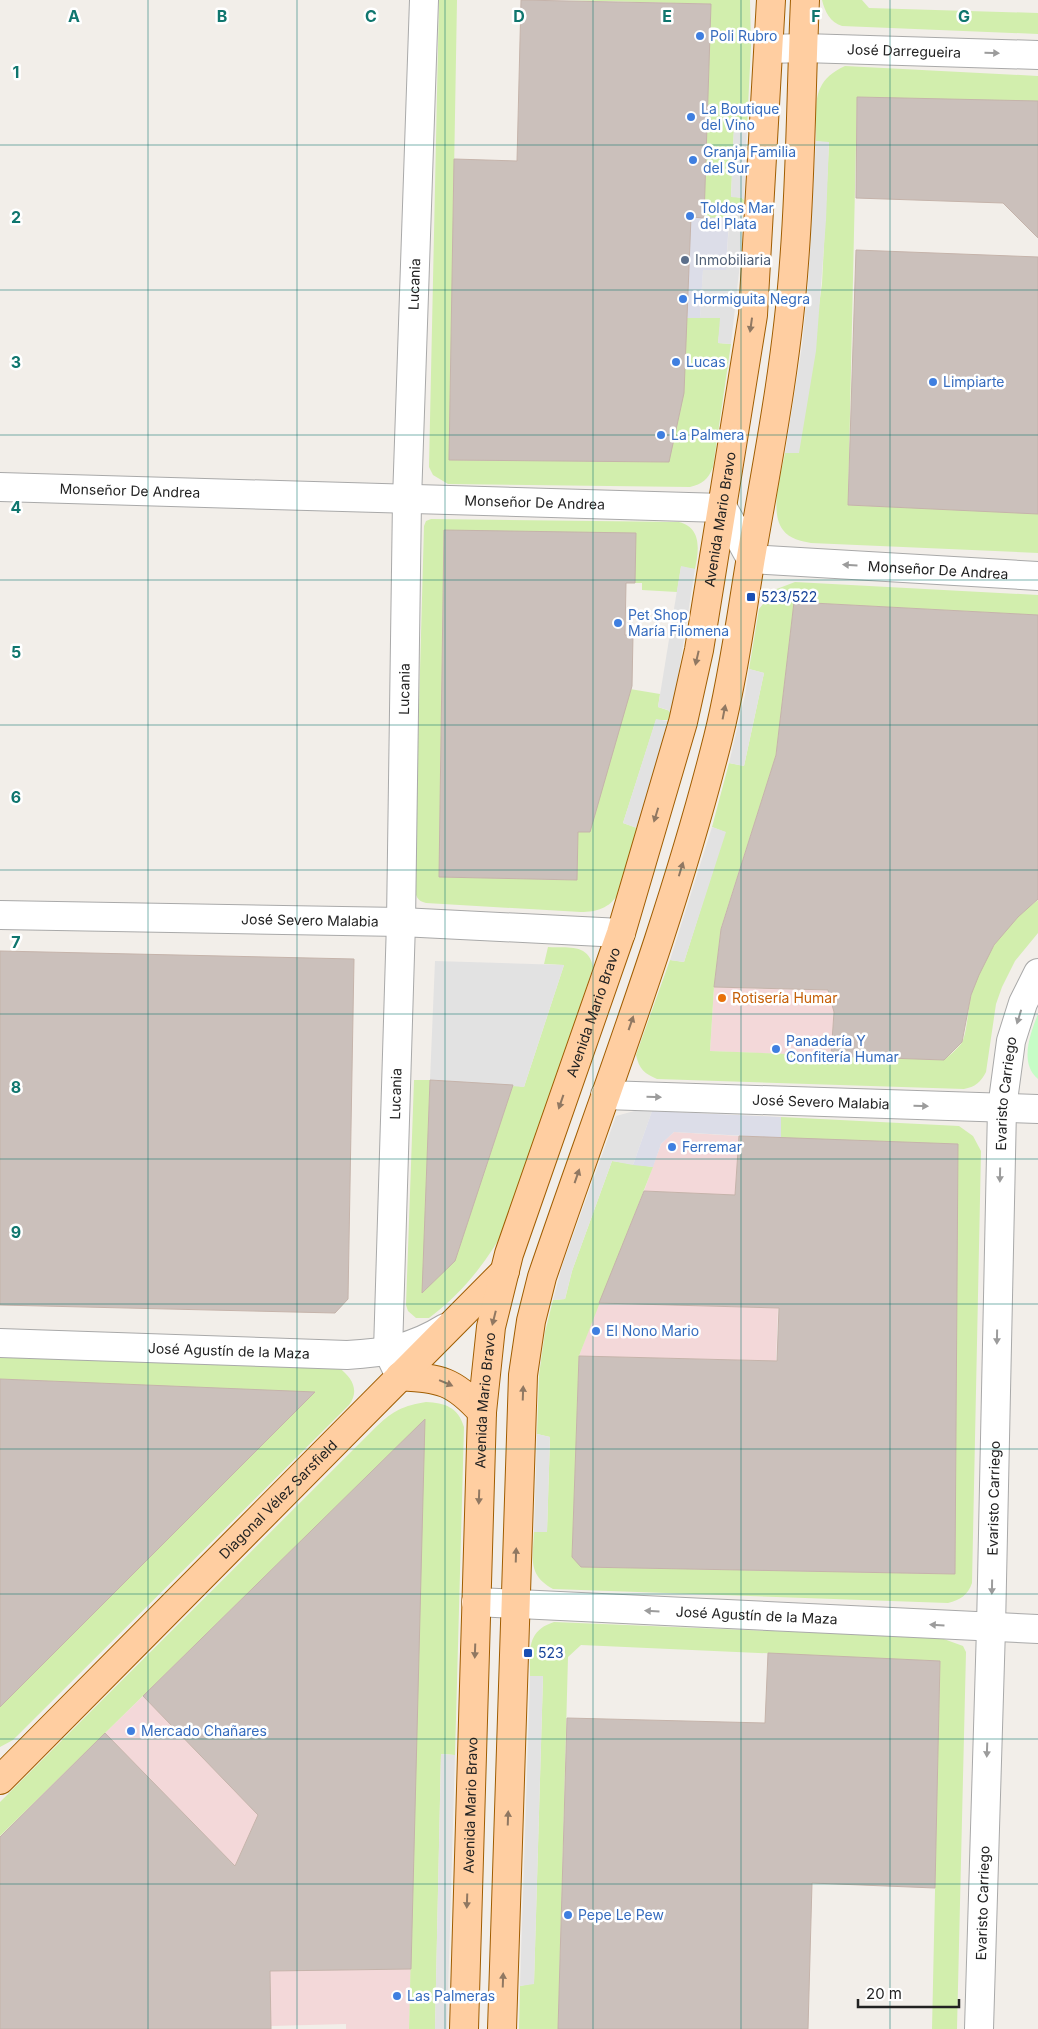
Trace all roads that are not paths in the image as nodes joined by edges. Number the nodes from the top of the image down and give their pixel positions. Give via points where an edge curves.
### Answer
1 (424, 0) edge
2 (771, 0) edge
3 (805, 0) edge
4 (803, 48) junction
5 (769, 49) junction
6 (1038, 55) edge
7 (0, 488) edge
8 (407, 500) junction
9 (723, 508) junction
10 (751, 559) junction
11 (1038, 576) edge
12 (0, 915) edge
13 (401, 922) junction
14 (621, 933) junction
15 (1038, 972) edge
16 (605, 1095) junction
17 (1002, 1108) junction
18 (1038, 1109) edge
19 (561, 1222) junction
20 (505, 1270) junction
21 (451, 1324) junction
22 (0, 1344) edge
23 (388, 1352) junction
24 (400, 1376) junction
25 (482, 1412) junction
26 (476, 1602) junction
27 (514, 1604) junction
28 (991, 1628) junction
29 (1038, 1629) edge
30 (2, 1776) edge
31 (464, 2029) edge
32 (502, 2029) edge
33 (979, 2029) edge

1 - 8 street, Lucania
2 - 5 main road, Avenida Mario Bravo
3 - 4 main road
4 - 5 street, José Darregueira
4 -> 6 street, José Darregueira
4 - 10 main road via 789,315
5 -> 9 main road, Avenida Mario Bravo via 753,315
7 - 8 street, Monseñor De Andrea
8 - 9 street, Monseñor De Andrea
8 - 13 street, Lucania
9 - 10 street
9 -> 14 main road, Avenida Mario Bravo via 683,722
11 -> 10 street, Monseñor De Andrea
16 -> 10 main road via 661,934 701,805 721,724
12 - 13 street, José Severo Malabia
13 - 14 street, José Severo Malabia
13 - 23 street, Lucania
14 -> 20 main road, Avenida Mario Bravo
15 -> 17 street, Evaristo Carriego via 1023,1003 1011,1041
16 -> 17 street, José Severo Malabia
19 -> 16 main road
17 - 18 street, José Severo Malabia
17 -> 28 street, Evaristo Carriego
19 - 20 main road, Diagonal Vélez Sarsfield
27 -> 19 main road via 523,1375 542,1276
20 - 21 main road, Diagonal Vélez Sarsfield
20 -> 25 main road, Avenida Mario Bravo via 491,1328
21 - 23 street, José Agustín de la Maza via 429,1338
21 - 24 main road, Diagonal Vélez Sarsfield
22 - 23 street, José Agustín de la Maza via 347,1355
23 - 24 street, Lucania
24 -> 25 main road via 439,1380 467,1395
24 - 30 main road, Diagonal Vélez Sarsfield
25 -> 26 main road, Avenida Mario Bravo
26 - 27 street, José Agustín de la Maza
26 -> 31 main road, Avenida Mario Bravo
28 -> 27 street, José Agustín de la Maza
32 -> 27 main road
28 - 29 street, José Agustín de la Maza
28 -> 33 street, Evaristo Carriego

